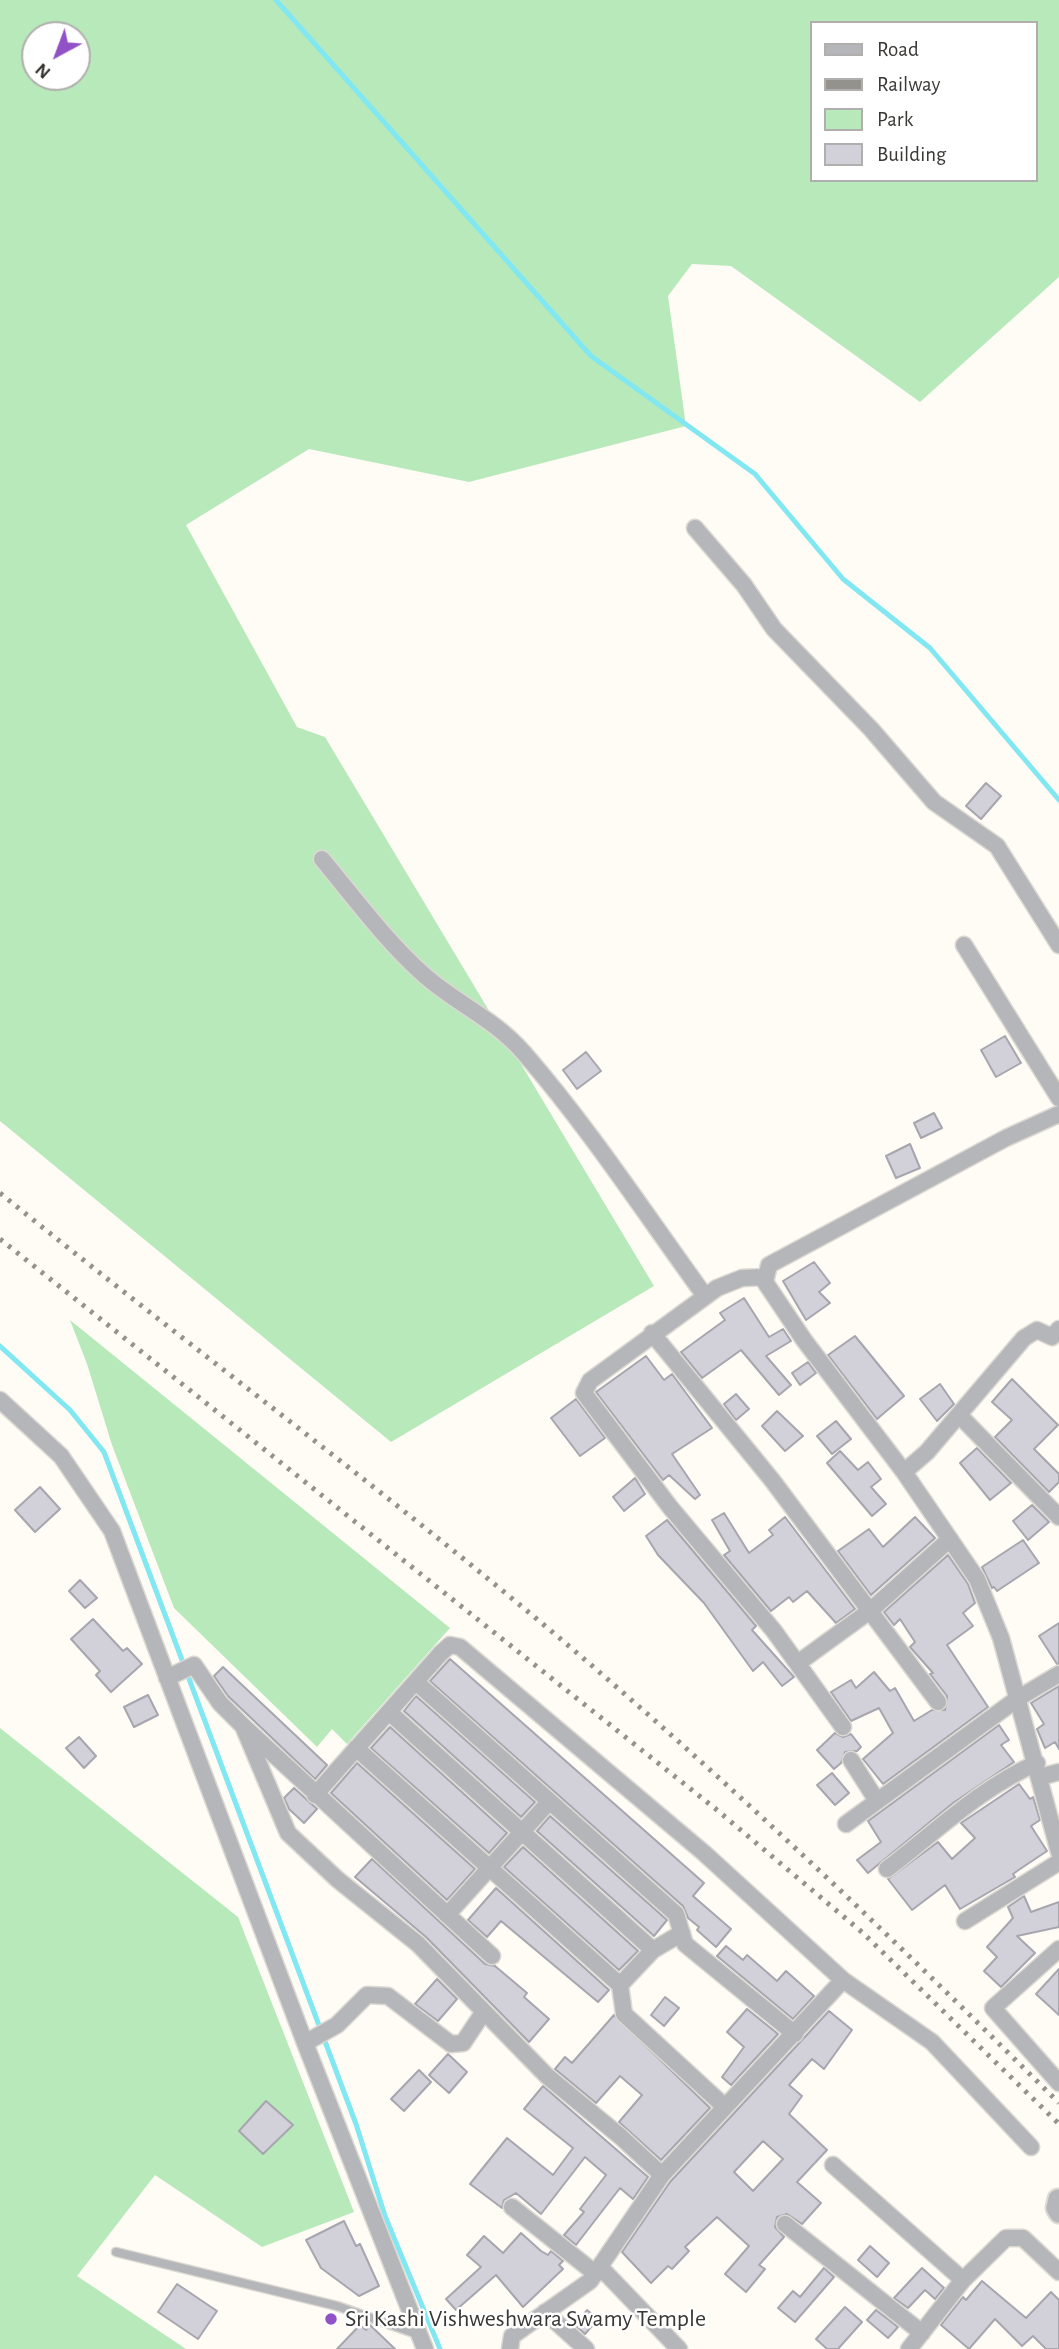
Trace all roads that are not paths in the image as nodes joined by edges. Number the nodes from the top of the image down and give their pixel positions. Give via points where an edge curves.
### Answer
1 (695, 528) dead end
2 (322, 859) dead end
3 (964, 944) dead end
4 (1059, 945) edge
5 (1059, 1098) edge
6 (1059, 1114) edge
7 (765, 1276) junction
8 (705, 1296) junction
9 (652, 1333) junction
10 (1056, 1337) edge
11 (0, 1401) edge
12 (959, 1415) junction
13 (904, 1472) junction
14 (1059, 1517) edge
15 (950, 1539) junction
16 (872, 1610) junction
17 (798, 1663) junction
18 (1059, 1674) edge
19 (167, 1678) junction
20 (416, 1682) junction
21 (1017, 1699) junction
22 (938, 1702) dead end
23 (389, 1712) junction
24 (243, 1726) junction
25 (843, 1727) dead end
26 (356, 1748) junction
27 (851, 1760) dead end
28 (1038, 1770) junction
29 (1059, 1772) edge
30 (315, 1795) junction
31 (877, 1801) junction
32 (549, 1802) junction
33 (846, 1824) dead end
34 (1056, 1829) edge
35 (522, 1832) junction
36 (1059, 1852) edge
37 (1059, 1862) edge
38 (489, 1868) junction
39 (887, 1869) dead end
40 (447, 1915) junction
41 (965, 1921) dead end
42 (682, 1933) junction
43 (1059, 1949) edge
44 (653, 1950) junction
45 (492, 1956) dead end
46 (843, 1980) junction
47 (620, 1985) junction
48 (483, 2014) junction
49 (795, 2034) junction
50 (305, 2043) junction
51 (1059, 2057) edge
52 (1046, 2070) junction
53 (1059, 2083) edge
54 (724, 2106) junction
55 (1031, 2147) dead end
56 (833, 2165) dead end
57 (662, 2175) junction
58 (1058, 2199) edge
59 (512, 2207) dead end
60 (1059, 2213) edge
61 (785, 2224) dead end
62 (116, 2252) dead end
63 (599, 2271) junction
64 (1059, 2272) edge
65 (963, 2280) junction
66 (545, 2312) junction
67 (922, 2333) junction
68 (417, 2334) junction
69 (911, 2348) edge
70 (425, 2349) edge
71 (510, 2349) edge
72 (586, 2349) edge
73 (679, 2349) edge

1 - 4 street via 774,629 934,802 997,846
2 - 8 street via 423,974 491,1021 524,1053
3 - 5 street
6 - 7 street via 769,1265
7 - 8 street via 742,1278
7 - 13 street via 765,1283 804,1339
8 - 9 street
9 - 16 street
9 - 17 street via 585,1386 586,1400
10 - 12 street via 1043,1331 1030,1333
11 - 19 street via 61,1456 112,1531
12 - 13 street
12 - 14 street
13 - 15 street
15 - 16 street
15 - 21 street via 977,1579 1001,1638
16 - 17 street
16 - 22 street
17 - 25 street
18 - 21 street
19 - 24 street via 190,1666
19 - 50 street
20 - 23 street
20 - 32 street
20 - 46 street via 450,1645 460,1647 704,1853
21 - 28 street
21 - 31 street
23 - 26 street
23 - 35 street
24 - 30 street
24 - 48 street via 288,1833 418,1944
26 - 30 street
26 - 38 street
27 - 31 street
28 - 29 street
28 - 34 street
28 - 39 street via 1015,1772
30 - 40 street
31 - 33 street
32 - 35 street
32 - 42 street via 676,1914
34 - 36 street
35 - 38 street
35 - 44 street
37 - 41 street
38 - 40 street
38 - 47 street
40 - 45 street
42 - 44 street
42 - 49 street via 685,1944
43 - 52 street via 993,2008
44 - 47 street
46 - 49 street
46 - 55 street via 933,2042
47 - 54 street via 624,2014
48 - 50 street via 463,2043 452,2044 380,1993 360,1999 332,2028
48 - 57 street
49 - 54 street
50 - 68 street
51 - 52 street
52 - 53 street
54 - 57 street
56 - 65 street
57 - 63 street
58 - 60 street
59 - 63 street
61 - 67 street
62 - 68 lane via 337,2306
63 - 66 street
63 - 73 street
64 - 65 street via 1034,2246 1013,2236
65 - 67 street
66 - 71 street via 512,2336
66 - 72 street
67 - 69 street
68 - 70 street

